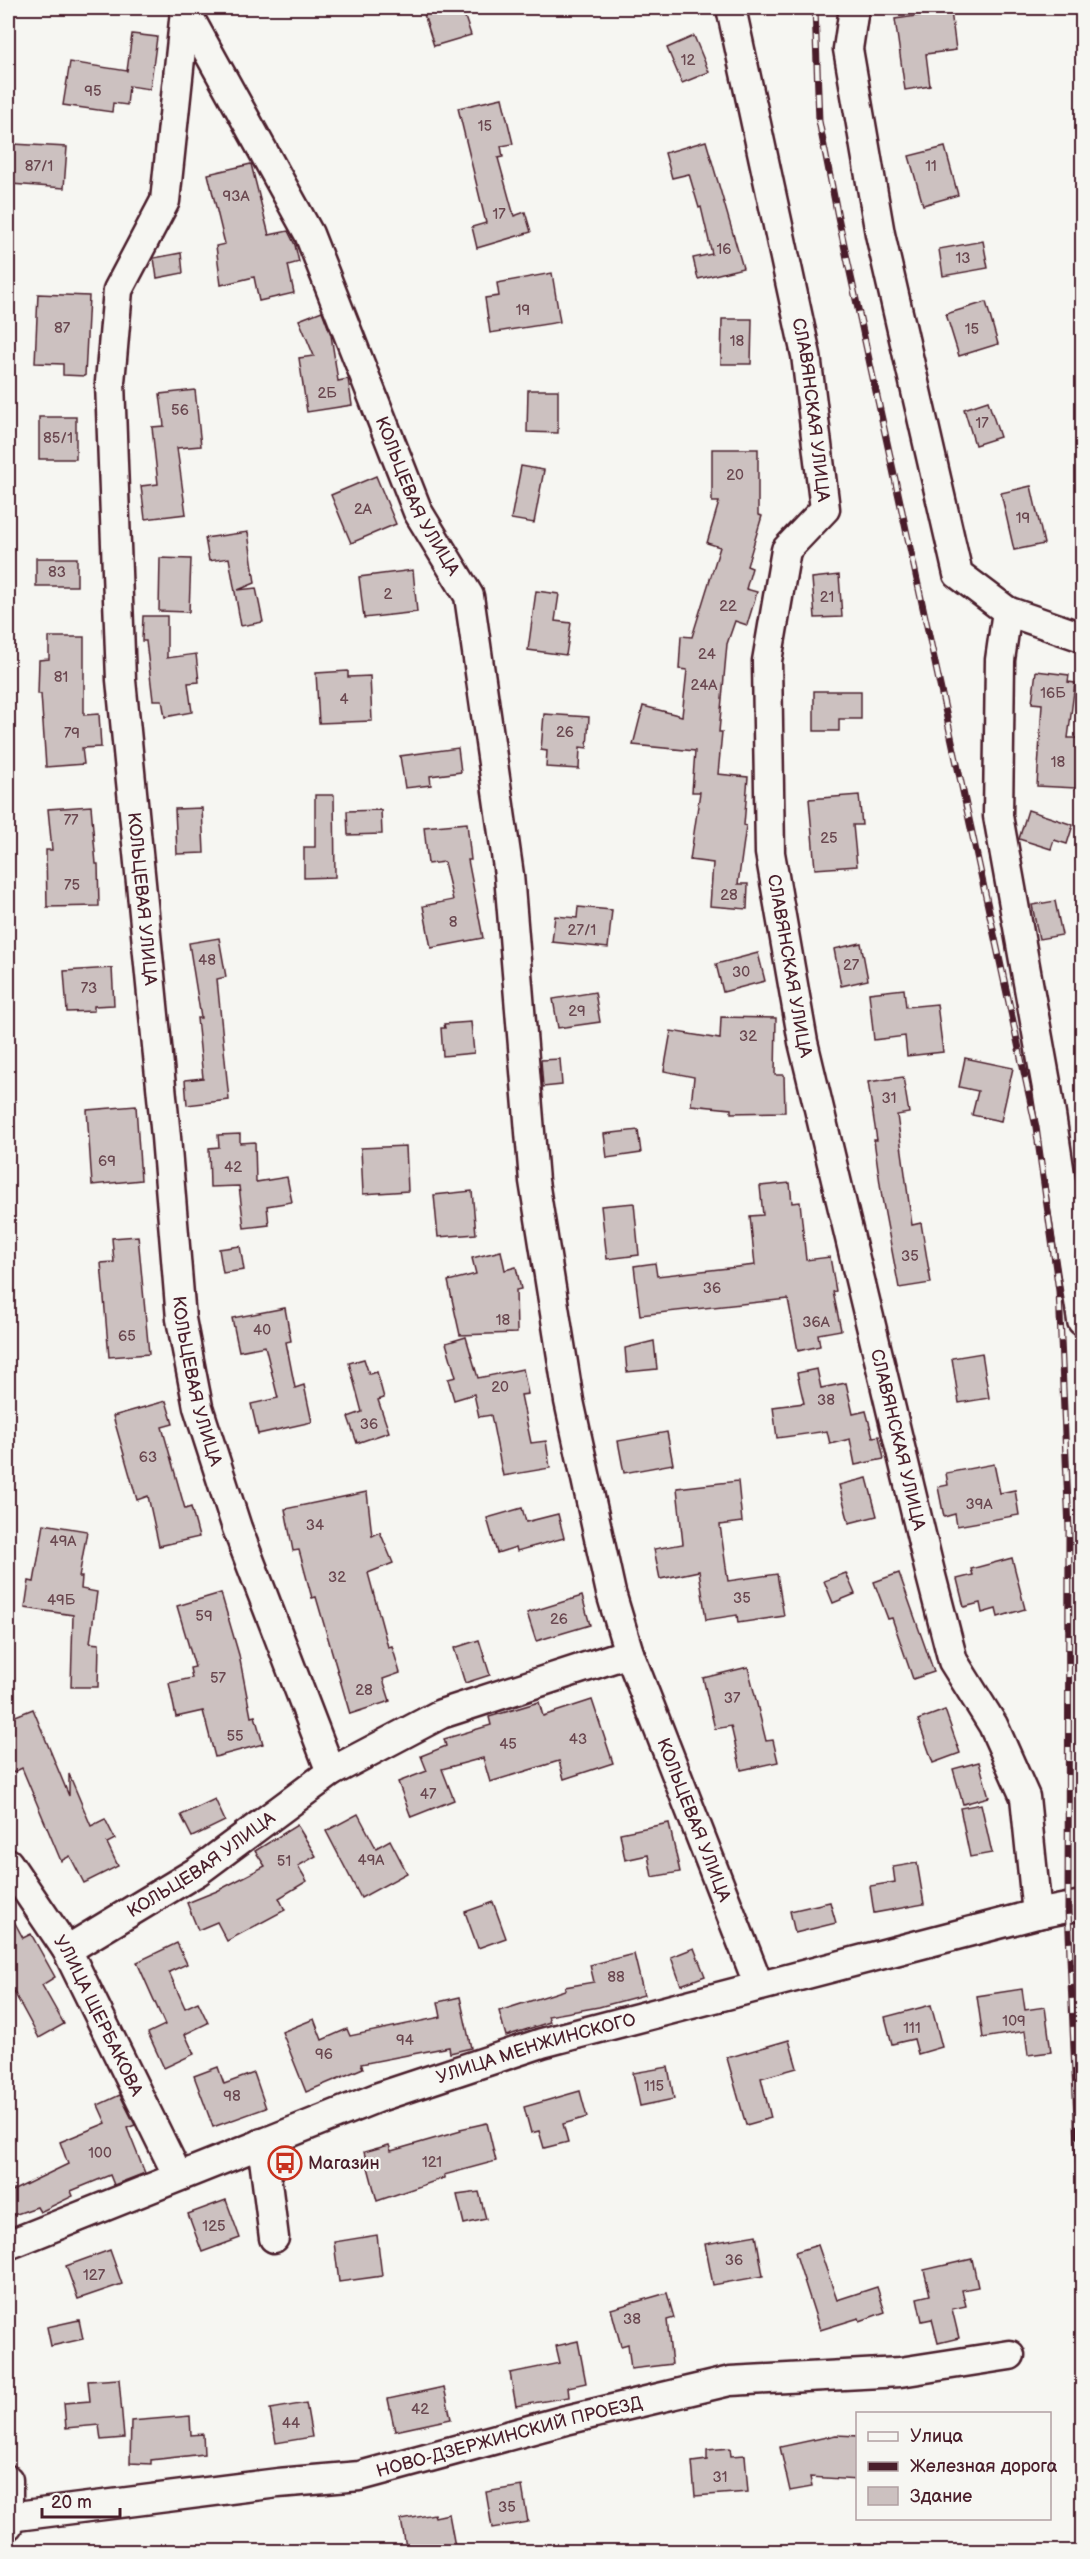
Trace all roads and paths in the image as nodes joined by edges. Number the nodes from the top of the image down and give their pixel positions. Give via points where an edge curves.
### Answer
1 (731, 8) edge
2 (854, 8) edge
3 (185, 9) edge
4 (1007, 611) junction
5 (1083, 637) edge
6 (1083, 1321) edge
7 (629, 1653) junction
8 (331, 1772) junction
9 (8, 1863) edge
10 (1083, 1905) edge
11 (1037, 1914) junction
12 (67, 1950) junction
13 (759, 1986) junction
14 (262, 2143) junction
15 (178, 2176) junction
16 (273, 2238) dead end
17 (8, 2245) edge
18 (1010, 2355) dead end
19 (8, 2480) edge
20 (8, 2521) edge

1 - 11 street, СЛАВЯНСКАЯ УЛИЦА via 806,355 825,509 786,550 767,661 770,853 803,1042 930,1572 953,1661 993,1725 1025,1797
2 - 4 street via 848,49 879,234 958,574
3 - 7 street, КОЛЬЦЕВАЯ УЛИЦА via 309,234 418,512 469,596 509,875 534,1180 569,1401 611,1593
3 - 8 street, КОЛЬЦЕВАЯ УЛИЦА via 165,201 118,290 110,382 121,680 181,1319 198,1407 237,1528
4 - 5 street
4 - 6 street via 1000,660 998,816 1047,1088
7 - 8 street, КОЛЬЦЕВАЯ УЛИЦА via 441,1714
7 - 13 street, КОЛЬЦЕВАЯ УЛИЦА
8 - 12 street, КОЛЬЦЕВАЯ УЛИЦА via 198,1871
9 - 12 street, УЛИЦА ЩЕРБАКОВА
10 - 11 street, УЛИЦА МЕНЖИНСКОГО
11 - 13 street, УЛИЦА МЕНЖИНСКОГО
12 - 15 street, УЛИЦА ЩЕРБАКОВА
13 - 14 street, УЛИЦА МЕНЖИНСКОГО via 542,2043 379,2097
14 - 15 street, УЛИЦА МЕНЖИНСКОГО
14 - 16 street
15 - 17 street, УЛИЦА МЕНЖИНСКОГО
18 - 20 street, НОВО-ДЗЕРЖИНСКИЙ ПРОЕЗД via 900,2372 730,2381 360,2476 278,2483
19 - 20 street

